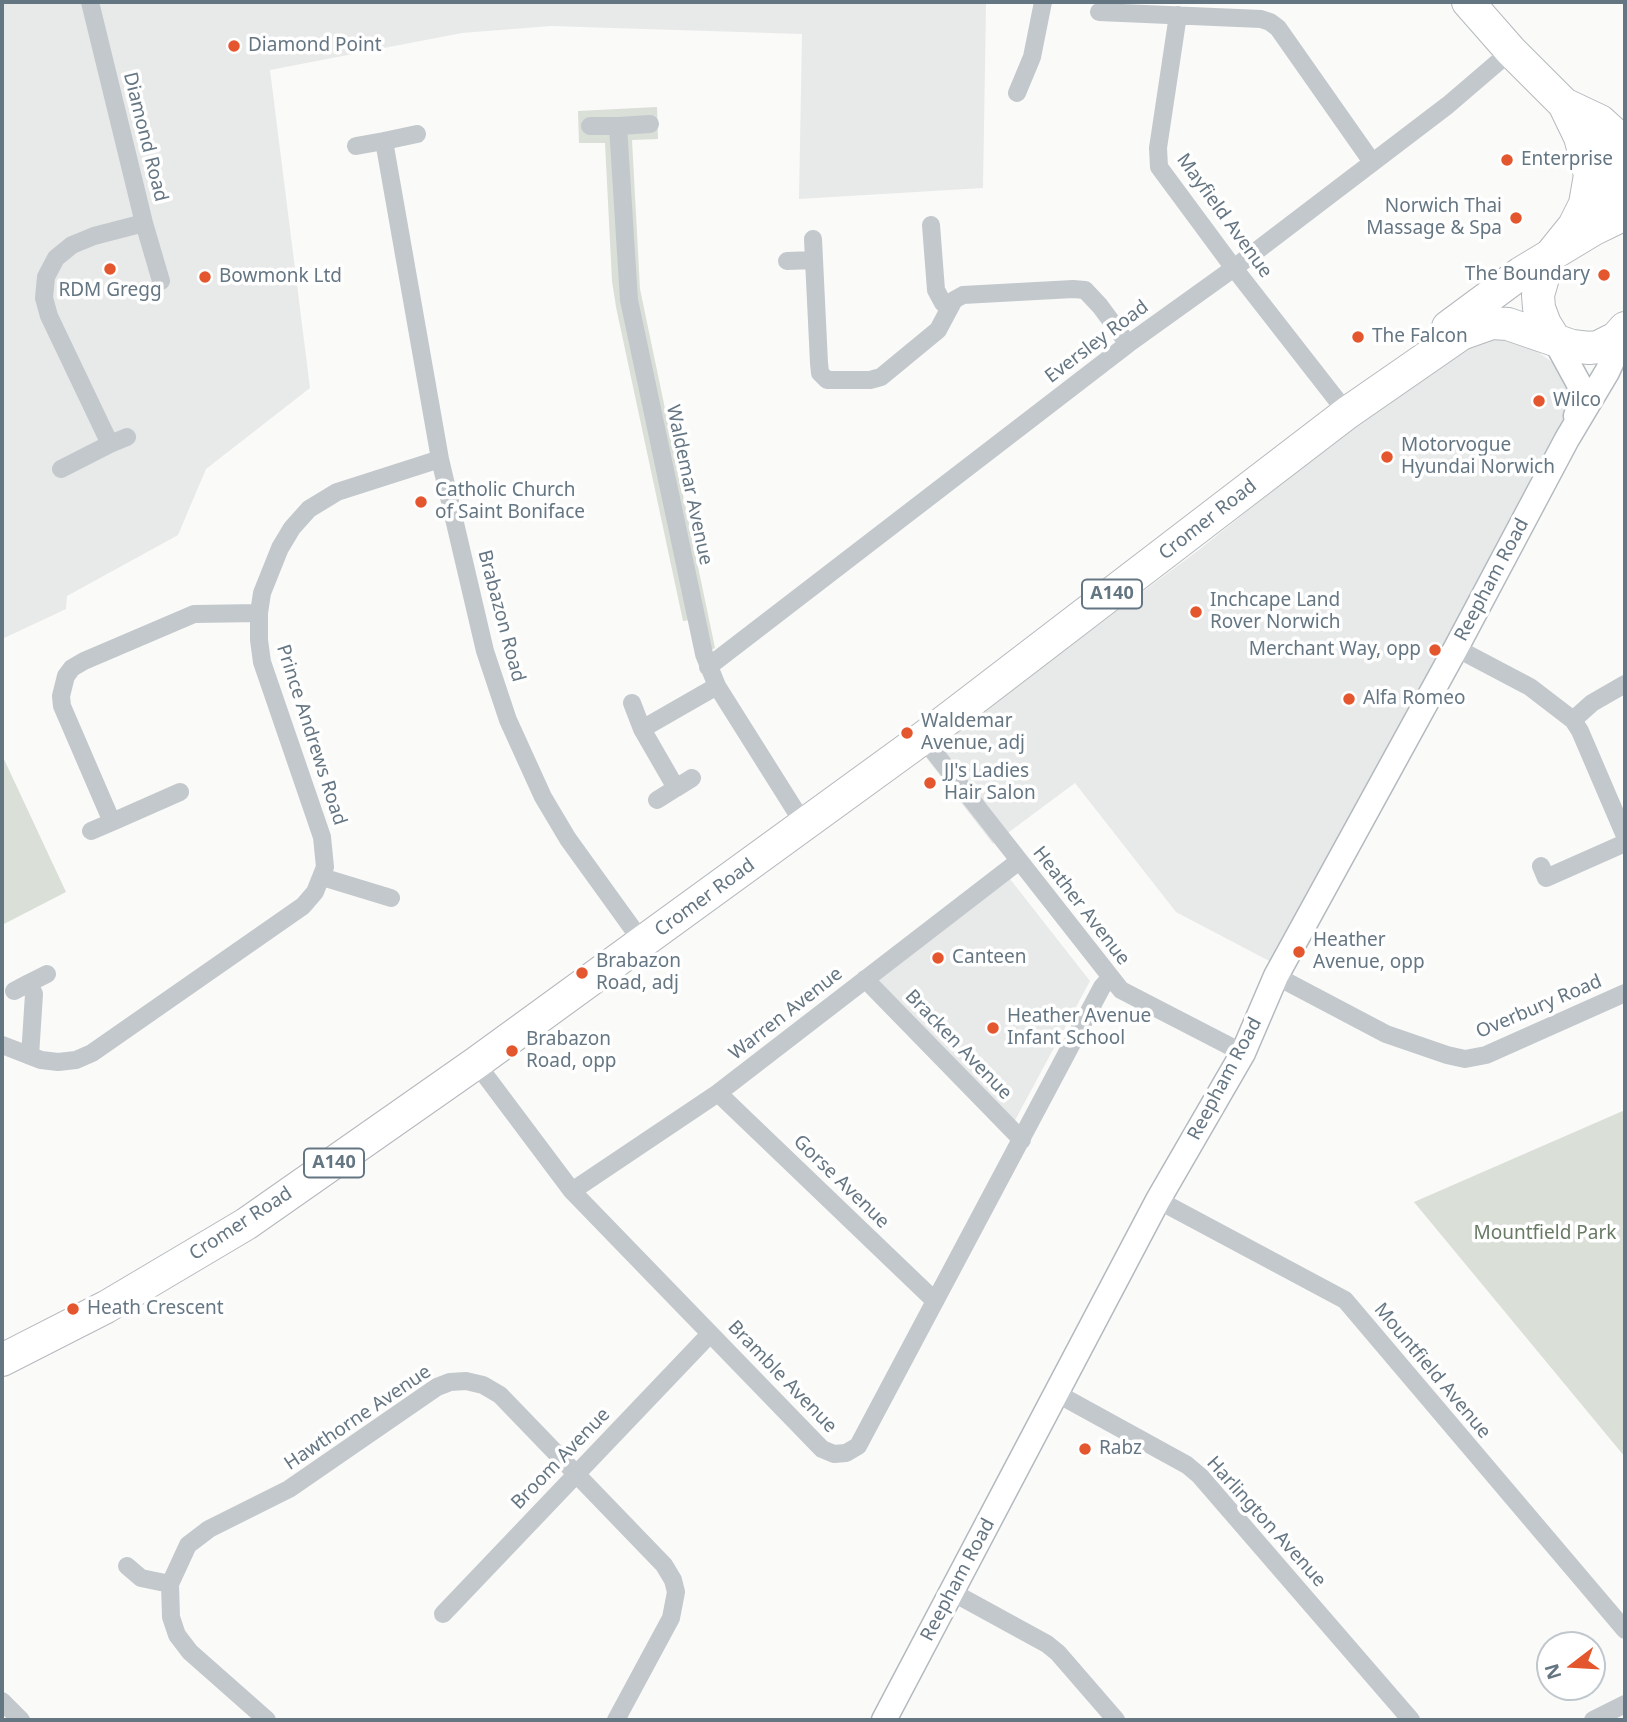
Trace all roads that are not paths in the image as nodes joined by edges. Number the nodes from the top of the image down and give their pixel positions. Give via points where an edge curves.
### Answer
1 (90, 2) edge
2 (1043, 2) edge
3 (1468, 2) edge
4 (1099, 12) dead end
5 (1178, 15) junction
6 (1511, 51) junction
7 (1017, 93) dead end
8 (1564, 104) junction
9 (650, 124) dead end
10 (590, 126) dead end
11 (618, 126) junction
12 (417, 134) dead end
13 (1580, 136) junction
14 (384, 141) junction
15 (1625, 144) edge
16 (356, 146) dead end
17 (1372, 162) junction
18 (1625, 164) edge
19 (1625, 183) edge
20 (1625, 214) edge
21 (144, 223) junction
22 (1625, 224) edge
23 (931, 225) dead end
24 (1584, 228) junction
25 (813, 239) dead end
26 (1549, 257) junction
27 (814, 260) junction
28 (787, 261) dead end
29 (1234, 268) junction
30 (161, 281) dead end
31 (949, 309) junction
32 (1625, 331) edge
33 (1555, 340) junction
34 (1128, 344) junction
35 (1376, 391) junction
36 (1346, 413) junction
37 (127, 437) dead end
38 (1567, 439) junction
39 (110, 444) junction
40 (440, 459) junction
41 (61, 469) dead end
42 (259, 613) junction
43 (1456, 648) junction
44 (708, 667) junction
45 (1625, 684) edge
46 (717, 686) junction
47 (632, 703) dead end
48 (1573, 720) junction
49 (642, 729) junction
50 (923, 738) junction
51 (692, 778) dead end
52 (676, 788) junction
53 (180, 792) dead end
54 (657, 800) dead end
55 (112, 822) junction
56 (805, 825) junction
57 (91, 831) dead end
58 (1625, 836) edge
59 (1625, 844) edge
60 (1019, 860) junction
61 (322, 877) junction
62 (1547, 878) dead end
63 (391, 898) dead end
64 (643, 943) junction
65 (47, 974) dead end
66 (1276, 976) junction
67 (1110, 978) junction
68 (865, 979) junction
69 (1625, 993) edge
70 (2, 1045) edge
71 (1243, 1053) junction
72 (30, 1056) junction
73 (476, 1063) junction
74 (718, 1093) junction
75 (1022, 1140) junction
76 (572, 1191) junction
77 (1158, 1200) junction
78 (935, 1301) junction
79 (710, 1334) junction
80 (2, 1360) edge
81 (1056, 1393) junction
82 (575, 1474) junction
83 (127, 1566) dead end
84 (170, 1584) junction
85 (952, 1592) junction
86 (443, 1614) dead end
87 (1625, 1630) edge
88 (2, 1701) edge
89 (1625, 1704) edge
90 (21, 1720) edge
91 (267, 1720) edge
92 (616, 1720) edge
93 (884, 1720) edge
94 (1116, 1720) edge
95 (1410, 1720) edge
96 (1593, 1720) edge

1 - 21 street, Diamond Road
2 - 7 street via 1037,40 1020,66
3 - 6 highway
4 - 5 street
5 - 17 street via 1261,19 1278,28
5 - 29 street, Mayfield Avenue via 1157,156 1164,176
6 - 8 highway
6 - 17 street, Eversley Road
8 - 13 highway
8 - 15 highway via 1601,121
8 - 18 highway
9 - 11 street
10 - 11 street
11 - 44 street, Waldemar Avenue via 629,300
12 - 14 street
13 - 19 highway
13 - 24 highway via 1590,183
14 - 16 street
14 - 40 street, Brabazon Road
17 - 29 street, Eversley Road
19 - 24 main road, Cromer Road
20 - 24 highway, Cromer Road / A140
21 - 30 street, Diamond Road
21 - 39 street via 72,245 55,258 46,277 44,298 49,316
22 - 24 highway, A140
23 - 31 street via 936,290
24 - 26 highway, Cromer Road / A140
25 - 27 street
26 - 33 highway, Reepham Road via 1538,295 1545,324
26 - 35 highway, Cromer Road / A140 via 1426,344
27 - 28 street
27 - 31 street via 820,373 827,380 881,377 938,330
29 - 34 street, Eversley Road
29 - 36 street, Mayfield Avenue
31 - 34 street via 963,295 1085,290
32 - 33 highway, Reepham Road / A140 via 1598,347
32 - 38 street, Reepham Road via 1607,372
33 - 35 highway, Cromer Road / A140 via 1520,326 1482,325
33 - 38 street, Reepham Road via 1580,384 1581,400
34 - 44 street, Eversley Road
35 - 36 highway, Cromer Road / A140
36 - 50 highway, Cromer Road / A140
37 - 39 street
38 - 43 street, Reepham Road
39 - 41 street
40 - 42 street, Prince Andrews Road via 337,492 309,509 280,548
40 - 64 street, Brabazon Road via 485,651 508,720 568,839
42 - 55 street via 194,614 84,661 66,676 62,706
42 - 61 street, Prince Andrews Road via 262,662 323,837
43 - 48 street via 1530,687
43 - 66 street, Reepham Road
44 - 46 street, Waldemar Avenue
45 - 48 street
46 - 49 street
46 - 56 street, Waldemar Avenue
47 - 49 street
48 - 58 street
49 - 52 street
50 - 56 highway, Cromer Road / A140
50 - 60 street, Heather Avenue
51 - 52 street
52 - 54 street
53 - 55 street
55 - 57 street
56 - 64 highway, Cromer Road / A140
59 - 62 street
60 - 67 street, Heather Avenue
60 - 68 street, Warren Avenue
61 - 63 street
61 - 72 street via 303,906 92,1053 58,1062
64 - 73 highway, Cromer Road / A140
65 - 72 street via 21,987 34,994
66 - 69 street, Overbury Road via 1386,1034 1465,1059 1486,1055
66 - 71 street, Reepham Road
67 - 71 street, Heather Avenue via 1154,1009
67 - 75 street, Bramble Avenue
68 - 74 street, Warren Avenue
68 - 75 street, Bracken Avenue
70 - 72 street
71 - 77 street, Reepham Road
73 - 76 street, Bramble Avenue
73 - 80 highway, Cromer Road / A140 via 246,1224 106,1307
74 - 76 street, Warren Avenue
74 - 78 street, Gorse Avenue
75 - 78 street, Bramble Avenue
76 - 79 street, Bramble Avenue
77 - 81 street, Reepham Road
77 - 87 street, Mountfield Avenue via 1345,1300
78 - 79 street, Bramble Avenue via 858,1446 846,1453 822,1449
79 - 82 street, Broom Avenue
81 - 85 street, Reepham Road
81 - 95 street, Harlington Avenue via 1200,1476
82 - 84 street, Hawthorne Avenue via 500,1395 483,1385 450,1382 289,1489 195,1538 178,1561
82 - 86 street, Broom Avenue
82 - 92 street, Hawthorne Avenue via 664,1565 676,1592 671,1618
83 - 84 street via 141,1578
84 - 91 street, Hawthorne Avenue via 171,1617 177,1634 190,1652
85 - 93 street, Reepham Road
85 - 94 street via 1047,1644
88 - 90 street
89 - 96 street

